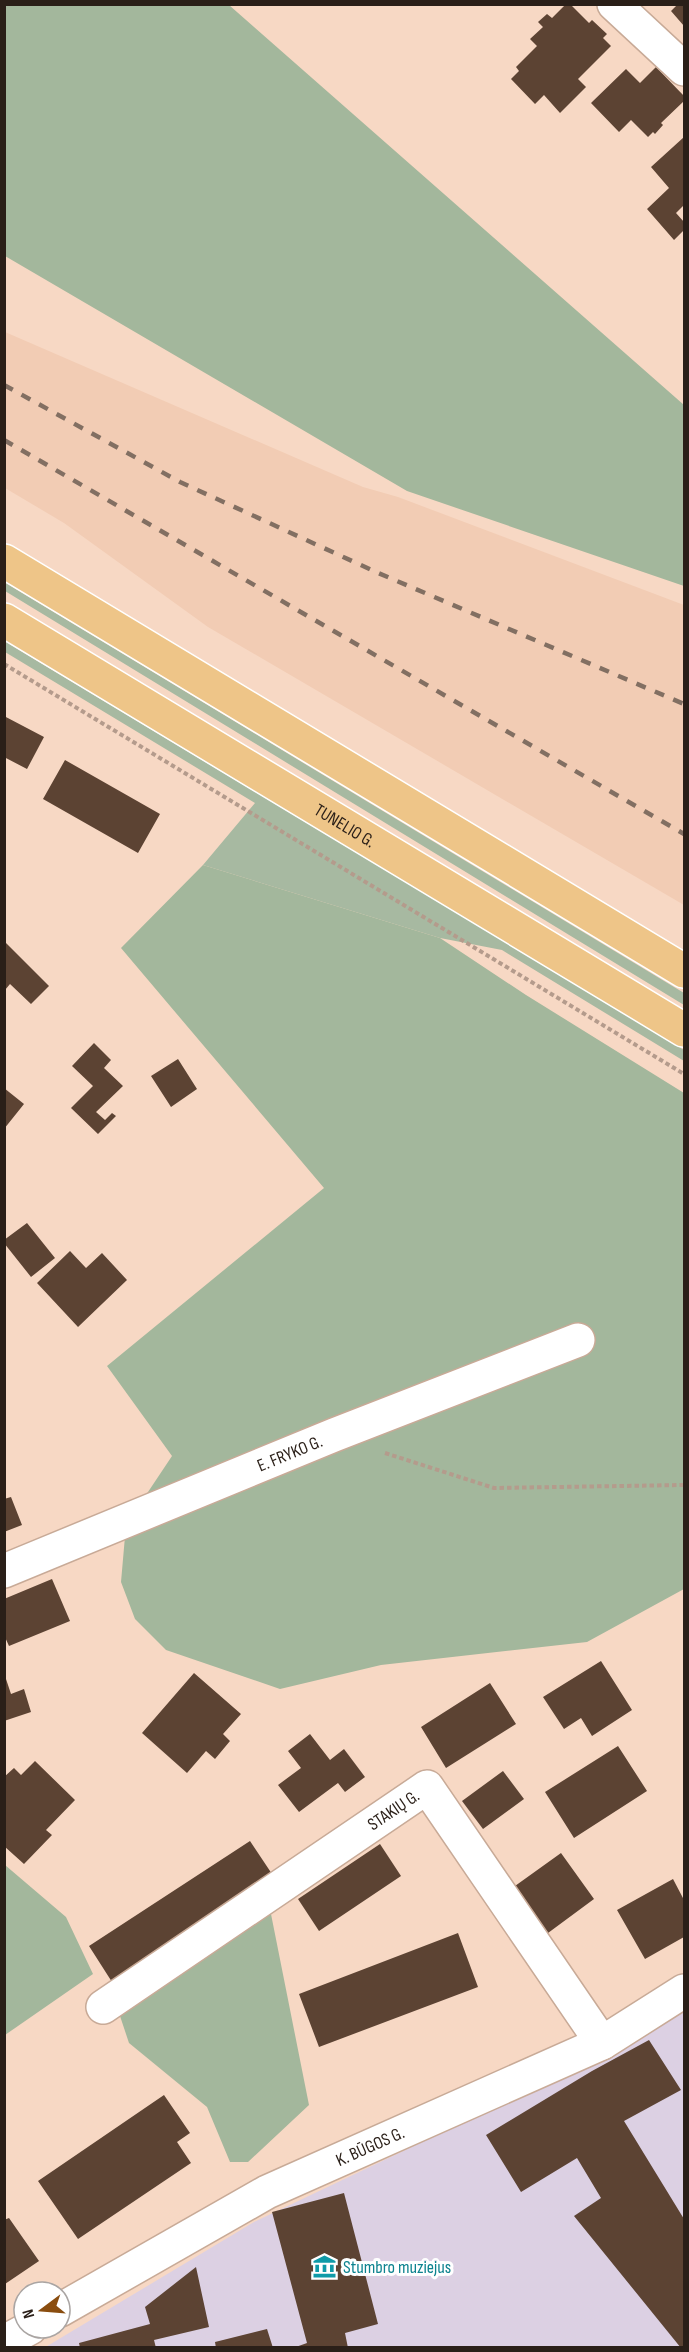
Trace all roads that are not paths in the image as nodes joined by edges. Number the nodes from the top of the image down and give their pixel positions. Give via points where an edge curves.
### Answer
1 (614, 4) edge
2 (684, 69) edge
3 (4, 561) edge
4 (4, 620) edge
5 (684, 971) edge
6 (684, 1030) edge
7 (578, 1340) dead end
8 (4, 1571) edge
9 (684, 1991) edge
10 (103, 2007) dead end
11 (602, 2043) junction
12 (72, 2303) edge

1 - 2 street
3 - 5 main road
4 - 6 main road, TUNELIO G.
7 - 8 street, E. FRYKO G.
9 - 11 street, K. BŪGOS G.
10 - 11 street, STAKIŲ G. via 427,1787
11 - 12 street, K. BŪGOS G. via 267,2192

